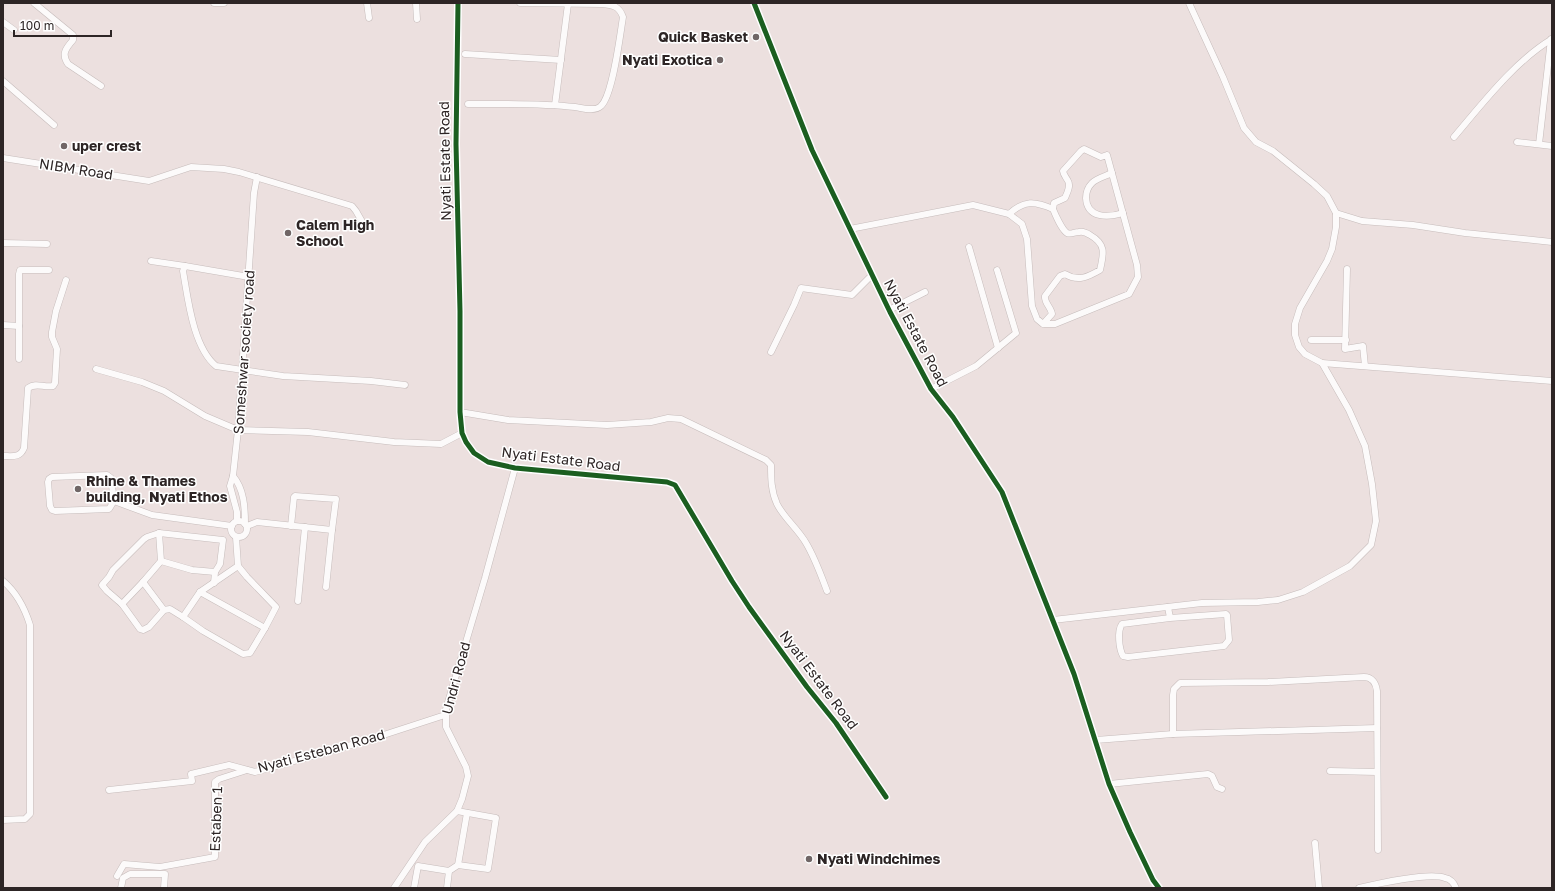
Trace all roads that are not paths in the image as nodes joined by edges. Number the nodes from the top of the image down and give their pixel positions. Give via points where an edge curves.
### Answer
1 (34, 3) edge
2 (214, 3) edge
3 (224, 3) edge
4 (367, 3) edge
5 (416, 3) edge
6 (458, 3) edge
7 (520, 3) edge
8 (754, 3) edge
9 (1189, 3) edge
10 (568, 4) junction
11 (369, 18) dead end
12 (417, 20) dead end
13 (3, 22) edge
14 (14, 30) dead end
15 (1551, 39) edge
16 (465, 54) dead end
17 (561, 60) junction
18 (3, 81) edge
19 (101, 86) dead end
20 (468, 104) dead end
21 (555, 105) junction
22 (54, 125) dead end
23 (1454, 137) dead end
24 (1517, 142) dead end
25 (1539, 144) junction
26 (1552, 146) edge
27 (3, 158) edge
28 (1112, 173) junction
29 (257, 178) junction
30 (1053, 209) junction
31 (1123, 213) junction
32 (1336, 213) junction
33 (1009, 214) junction
34 (364, 226) dead end
35 (850, 229) junction
36 (1552, 242) edge
37 (3, 243) edge
38 (47, 244) dead end
39 (969, 247) dead end
40 (151, 261) dead end
41 (185, 266) junction
42 (1347, 269) dead end
43 (48, 270) dead end
44 (997, 270) dead end
45 (872, 275) junction
46 (250, 278) junction
47 (66, 280) dead end
48 (925, 292) dead end
49 (889, 310) junction
50 (1043, 324) junction
51 (3, 325) edge
52 (19, 326) junction
53 (1310, 340) dead end
54 (1346, 340) junction
55 (998, 348) junction
56 (772, 352) dead end
57 (20, 359) dead end
58 (1322, 363) junction
59 (1365, 366) junction
60 (243, 369) junction
61 (96, 370) dead end
62 (1552, 381) edge
63 (405, 385) dead end
64 (931, 389) junction
65 (460, 412) junction
66 (238, 430) junction
67 (462, 433) junction
68 (3, 456) edge
69 (515, 468) junction
70 (233, 476) junction
71 (114, 501) junction
72 (237, 521) junction
73 (246, 525) junction
74 (232, 526) junction
75 (291, 526) junction
76 (305, 527) junction
77 (332, 530) junction
78 (158, 533) junction
79 (236, 537) junction
80 (161, 561) junction
81 (238, 566) junction
82 (214, 572) junction
83 (3, 581) edge
84 (143, 582) junction
85 (214, 583) junction
86 (326, 587) dead end
87 (827, 591) dead end
88 (200, 592) junction
89 (298, 601) dead end
90 (122, 604) junction
91 (1168, 607) junction
92 (164, 610) junction
93 (183, 617) junction
94 (1170, 618) junction
95 (1053, 620) junction
96 (265, 628) junction
97 (445, 716) junction
98 (1377, 728) junction
99 (1173, 734) junction
100 (1096, 740) junction
101 (249, 770) junction
102 (1330, 771) dead end
103 (1377, 772) junction
104 (1109, 784) junction
105 (1222, 789) dead end
106 (109, 790) dead end
107 (886, 797) dead end
108 (457, 811) junction
109 (467, 813) junction
110 (3, 820) edge
111 (1315, 843) dead end
112 (1378, 850) dead end
113 (458, 865) junction
114 (449, 871) junction
115 (117, 876) dead end
116 (121, 888) edge
117 (164, 888) edge
118 (394, 888) edge
119 (414, 888) edge
120 (447, 888) edge
121 (1159, 888) edge
122 (1319, 888) edge
123 (1359, 888) edge
124 (1456, 888) edge

1 - 19 street via 73,35 73,40 65,49 64,60
2 - 3 street
4 - 11 street
5 - 12 street
6 - 65 street, Nyati Estate Road via 456,144
7 - 10 street
8 - 35 street, Nyati Estate Road via 812,150
9 - 32 street via 1244,128 1251,138 1273,150 1327,196
10 - 17 street
10 - 21 street via 613,5 620,9 623,17 612,80 604,101 594,109
13 - 14 street
15 - 23 street via 1502,82
15 - 25 street
16 - 17 street
17 - 21 street
18 - 22 street
20 - 21 street
24 - 25 street
25 - 26 street
27 - 29 street, NIBM Road via 149,181 191,167 224,169
28 - 30 street via 1107,155 1101,157 1084,149 1063,171 1068,181 1068,192 1065,198 1054,203
28 - 31 street
28 - 31 street via 1092,182 1086,196 1088,208 1097,215
29 - 34 street via 352,206
29 - 46 street, Someshwar society road
30 - 33 street via 1042,204 1022,204
30 - 50 street via 1067,234 1087,233 1100,241 1103,248 1100,270 1078,279 1066,274 1060,276 1045,296 1052,314
31 - 50 street via 1138,277 1129,294 1055,324
32 - 36 street via 1362,221
32 - 58 street via 1332,249 1300,308 1295,324 1299,347 1305,354
33 - 35 street via 973,205
33 - 50 street via 1022,224 1027,239 1032,306 1037,319
35 - 45 street, Nyati Estate Road
37 - 38 street
39 - 55 street
40 - 41 street
41 - 46 street
41 - 60 street via 183,271 193,324 202,347 216,366
42 - 54 street
43 - 52 street via 20,270
44 - 55 street via 1016,333
45 - 49 street, Nyati Estate Road
45 - 56 street via 852,295 801,288
46 - 60 street, Someshwar society road
47 - 68 street via 52,332 57,349 55,383 49,387 34,384 28,388 24,448 17,456
48 - 49 street
49 - 64 street, Nyati Estate Road
51 - 52 street
52 - 57 street
53 - 54 street
54 - 59 street via 1345,349 1363,346
55 - 64 street via 976,366
58 - 59 street
58 - 91 street via 1349,410 1365,446 1376,521 1371,545 1350,566 1302,592 1278,600
59 - 62 street
60 - 63 street via 283,376
60 - 66 street, Someshwar society road
61 - 66 street via 142,382 164,391 205,416
64 - 95 street, Nyati Estate Road via 953,417 1002,492
65 - 67 street, Nyati Estate Road
65 - 87 street via 508,420 607,425 651,422 668,418 681,419 756,455 771,465 773,494 777,505 806,543
66 - 67 street via 308,432 394,442 441,444
66 - 70 street, Someshwar society road
67 - 69 street, Nyati Estate Road via 474,453 488,462
69 - 97 street, Undri Road
69 - 107 street, Nyati Estate Road via 667,482 675,485 749,607 836,723
70 - 72 street, Someshwar society road via 230,486
70 - 73 street via 240,484
71 - 71 street via 109,509 55,511 50,506 48,482 52,477 107,475 112,478
71 - 74 street via 152,515
72 - 73 street via 242,521
72 - 74 street
73 - 75 street via 258,522
73 - 79 street via 247,531 244,536
74 - 79 street via 231,531
75 - 76 street
75 - 77 street via 295,496 336,499
76 - 77 street
76 - 89 street
77 - 86 street
78 - 80 street
78 - 82 street via 223,540 220,564
78 - 90 street via 147,537 113,570 102,585
79 - 81 street
80 - 82 street via 192,570
80 - 84 street
81 - 85 street
81 - 96 street via 276,607
82 - 85 street
83 - 110 street via 22,605 30,625 30,814 25,819
84 - 90 street
84 - 92 street
85 - 88 street
88 - 93 street
88 - 96 street
90 - 92 street via 143,630
91 - 94 street
91 - 95 street
92 - 93 street via 170,609
93 - 96 street via 243,654 250,652
94 - 94 street via 1226,614 1229,640 1224,646 1128,657 1121,653 1119,633 1122,624
95 - 100 street, Nyati Estate Road
97 - 101 street, Nyati Esteban Road via 256,772
97 - 108 street, Undri Road via 446,727 463,759 468,776
98 - 99 street
98 - 99 street via 1376,687 1374,681 1367,677 1268,682 1185,682 1174,689
98 - 103 street
99 - 100 street
100 - 104 street, Nyati Estate Road
101 - 106 street, Nyati Esteban Road via 229,765 191,774 192,781
101 - 115 street, Estaben 1 via 215,782 215,857 160,867 124,864
102 - 103 street
103 - 112 street
104 - 105 street via 1208,774 1212,776 1217,787
104 - 121 street, Nyati Estate Road
108 - 109 street
108 - 118 street, Undri Road via 425,842
109 - 113 street
109 - 113 street via 496,818 488,868
111 - 122 street
113 - 114 street
114 - 119 street via 418,866
114 - 120 street
116 - 117 street via 123,878 130,874 165,874
123 - 124 street via 1383,882 1434,876 1445,877

